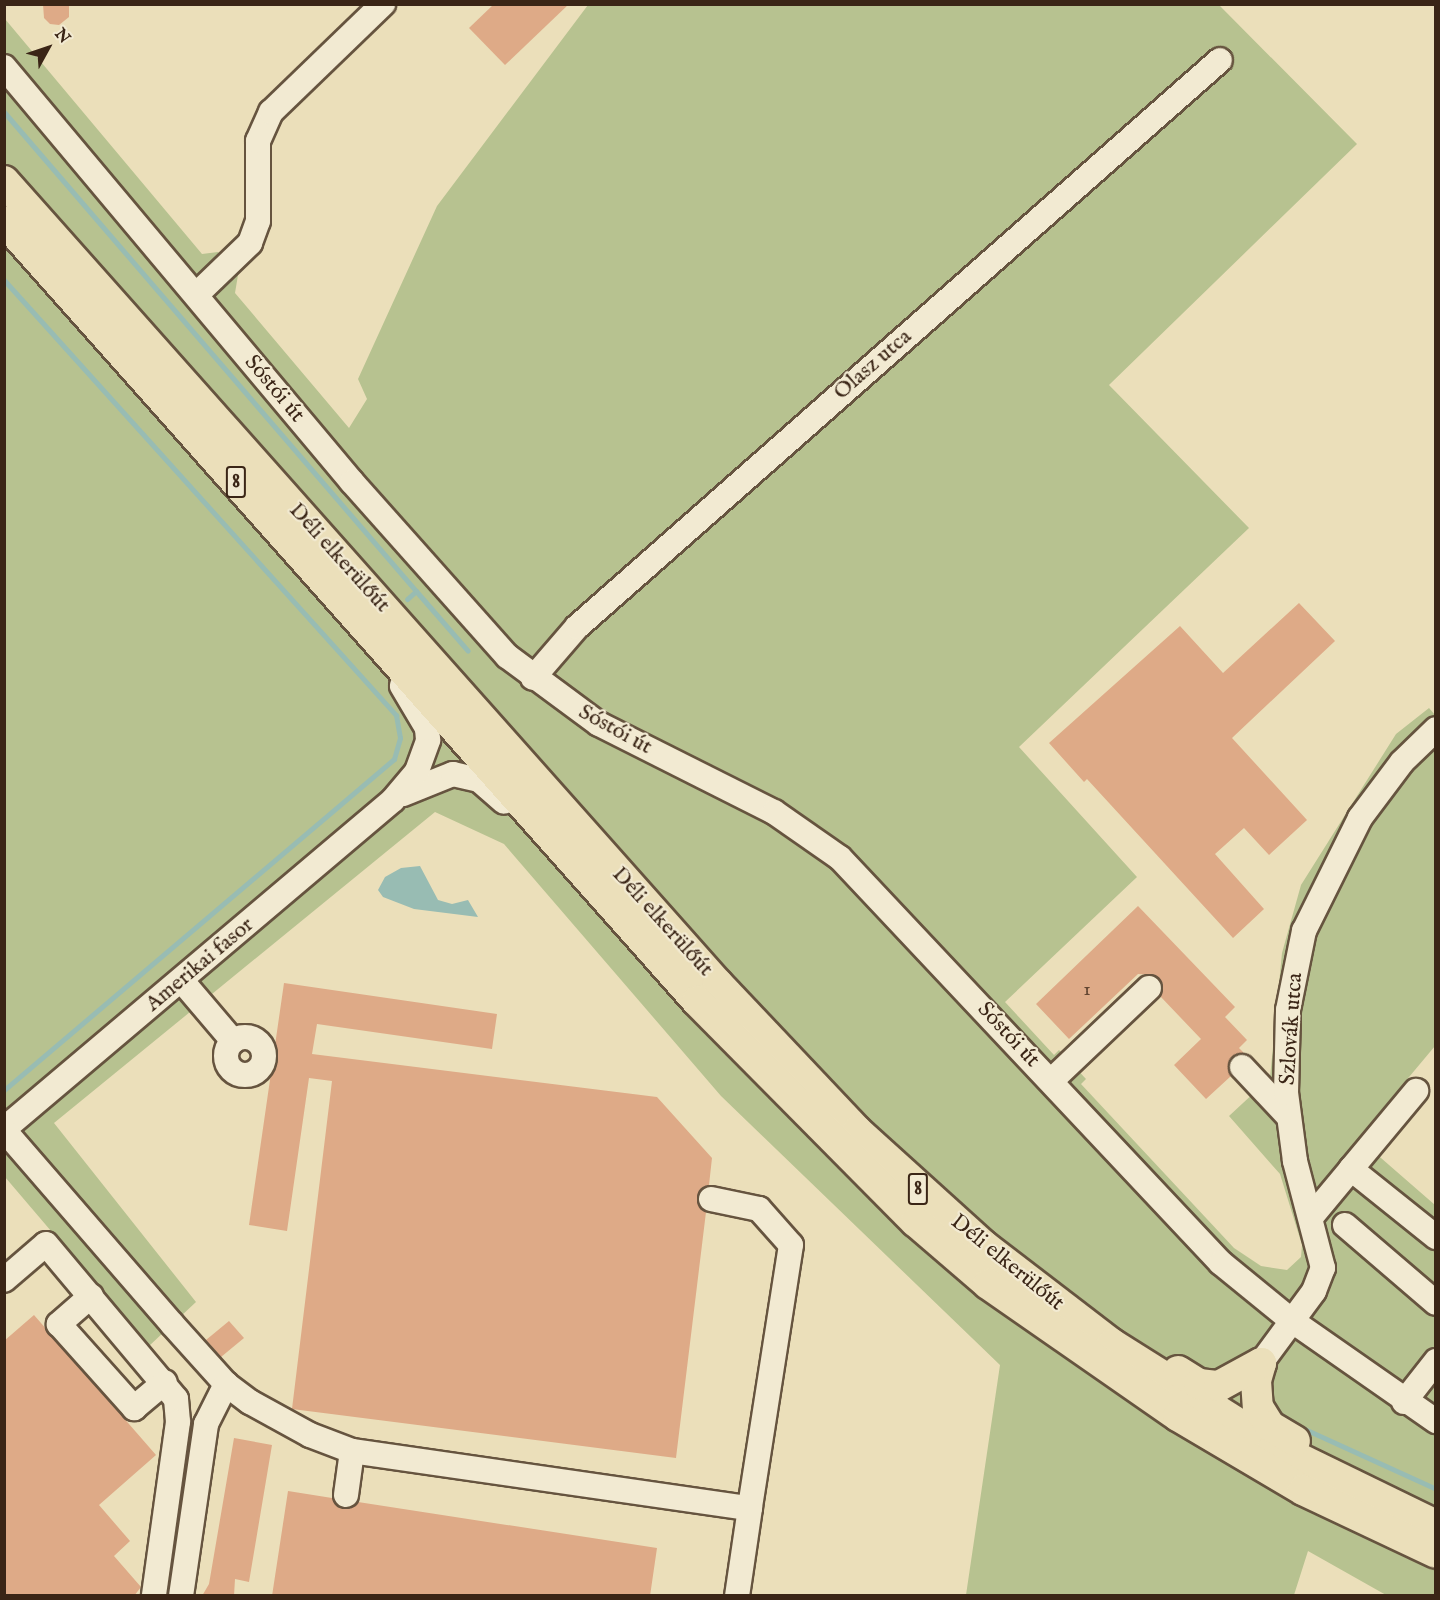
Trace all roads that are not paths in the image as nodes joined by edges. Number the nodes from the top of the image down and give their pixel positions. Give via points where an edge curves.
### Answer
1 (382, 4) edge
2 (1220, 60) dead end
3 (4, 67) edge
4 (4, 181) edge
5 (4, 221) edge
6 (196, 294) junction
7 (349, 610) junction
8 (533, 678) junction
9 (1421, 734) edge
10 (393, 800) junction
11 (587, 874) junction
12 (182, 981) junction
13 (1149, 988) dead end
14 (233, 1041) dead end
15 (1242, 1067) dead end
16 (1051, 1081) junction
17 (1416, 1091) dead end
18 (1288, 1116) junction
19 (4, 1129) edge
20 (1352, 1169) junction
21 (711, 1199) dead end
22 (1312, 1216) junction
23 (1345, 1225) dead end
24 (1436, 1237) edge
25 (4, 1280) edge
26 (91, 1296) junction
27 (1436, 1303) edge
28 (1291, 1320) junction
29 (1112, 1344) junction
30 (1436, 1362) edge
31 (1261, 1363) junction
32 (165, 1382) junction
33 (226, 1384) junction
34 (1404, 1402) junction
35 (1436, 1421) edge
36 (352, 1451) junction
37 (1348, 1485) junction
38 (346, 1495) dead end
39 (750, 1508) junction
40 (1436, 1525) edge
41 (1436, 1553) edge
42 (154, 1596) edge
43 (181, 1596) edge
44 (737, 1596) edge

1 - 6 street via 271,112 258,141 258,221 250,243
2 - 8 street, Olasz utca via 577,627
3 - 6 street, Sóstói út
4 - 29 main road, Déli elkerülőút / 8 via 710,975 857,1131 983,1245
5 - 7 main road, Déli elkerülőút / 8
6 - 8 street, Sóstói út via 483,632
7 - 10 street via 414,701 427,728 425,753
7 - 11 main road, Déli elkerülőút / 8
8 - 16 street, Sóstói út via 599,724 774,812 840,858
9 - 18 street, Szlovák utca via 1354,809 1313,909 1297,957 1288,1020
10 - 11 street via 441,777 479,780 527,828
10 - 12 street, Amerikai fasor
11 - 41 main road, Déli elkerülőút / 8 via 697,1001 813,1123 988,1284 1252,1462
12 - 14 street
12 - 19 street, Amerikai fasor
13 - 16 street
15 - 18 street
16 - 28 street, Sóstói út via 1221,1263
17 - 20 street
18 - 22 street, Szlovák utca
19 - 33 street
20 - 22 street
20 - 24 street
21 - 39 street via 759,1209 791,1245
22 - 28 street, Szlovák utca via 1322,1274
23 - 27 street
25 - 26 street via 46,1244
26 - 32 street
26 - 32 street via 59,1324 134,1408
28 - 31 street, Szlovák utca
28 - 34 street
29 - 31 main road via 1144,1350 1208,1386 1233,1382
29 - 37 main road, Déli elkerülőút / 8 via 1206,1406
30 - 34 street
31 - 37 main road via 1256,1396 1264,1418 1321,1457
32 - 42 street via 176,1399 178,1422
33 - 36 street via 274,1416
33 - 43 street via 207,1424
34 - 35 street
36 - 38 street
36 - 39 street
37 - 40 main road, Déli elkerülőút / 8
39 - 44 street

